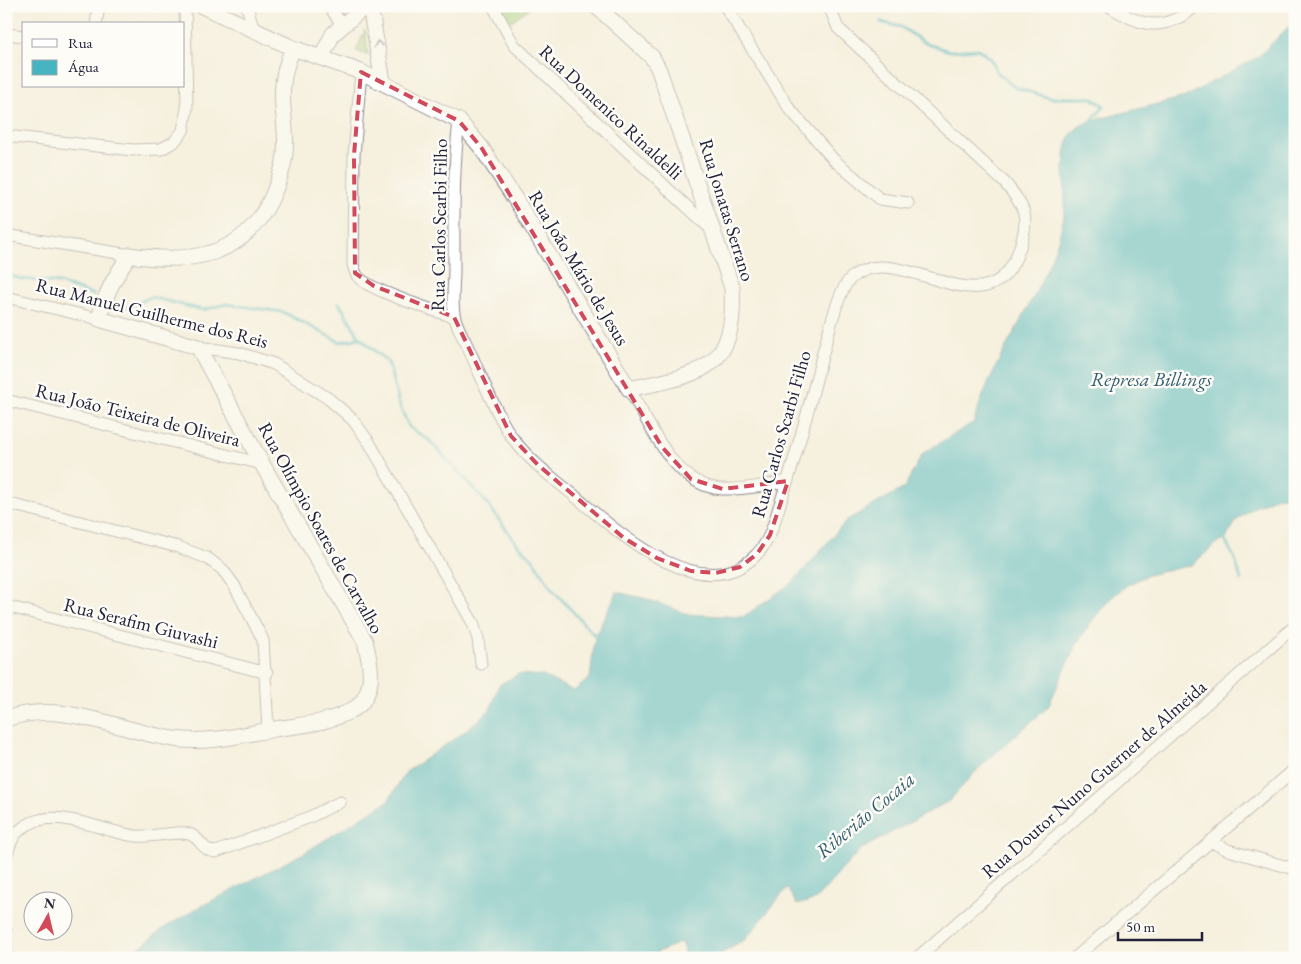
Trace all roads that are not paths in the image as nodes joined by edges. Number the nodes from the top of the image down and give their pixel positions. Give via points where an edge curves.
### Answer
1 (99, 6) edge
2 (185, 6) edge
3 (202, 6) edge
4 (246, 6) edge
5 (329, 6) edge
6 (365, 6) edge
7 (370, 6) edge
8 (493, 6) edge
9 (596, 6) edge
10 (725, 6) edge
11 (829, 6) edge
12 (1109, 6) edge
13 (1196, 6) edge
14 (96, 22) edge
15 (342, 25) junction
16 (253, 28) junction
17 (6, 34) edge
18 (22, 36) edge
19 (293, 48) junction
20 (322, 58) junction
21 (361, 72) junction
22 (383, 82) junction
23 (459, 122) junction
24 (6, 136) edge
25 (908, 203) dead end
26 (716, 234) junction
27 (6, 235) edge
28 (130, 255) junction
29 (6, 296) edge
30 (454, 317) junction
31 (99, 319) junction
32 (198, 347) junction
33 (629, 388) junction
34 (6, 400) edge
35 (262, 464) junction
36 (788, 481) junction
37 (6, 503) edge
38 (6, 606) edge
39 (1295, 626) edge
40 (481, 664) dead end
41 (267, 673) junction
42 (6, 719) edge
43 (268, 730) junction
44 (1295, 769) edge
45 (340, 802) dead end
46 (1210, 841) junction
47 (6, 856) edge
48 (1295, 869) edge
49 (6, 929) edge
50 (7, 958) edge
51 (917, 958) edge
52 (1075, 958) edge

1 - 14 street
2 - 24 street via 187,108 183,131 174,142 161,149 133,150
3 - 16 main road, Rua João Mário de Jesus
4 - 16 street
5 - 15 street
6 - 15 main road
22 -> 7 main road
8 - 26 street, Rua Domenico Rinaldelli via 514,45
9 - 26 main road, Rua Jonatas Serrano via 652,57 659,70
10 - 25 street via 790,108 834,160 880,199
11 - 36 street, Rua Carlos Scarbi Filho via 838,28 1005,183 1022,203 1026,217 1016,259 1004,276 992,285 964,286 875,267 861,271 847,282 832,321
12 - 13 street via 1145,25 1182,18
15 - 20 main road via 333,34
16 - 19 main road, Rua João Mário de Jesus
17 - 18 street
19 - 20 main road, Rua João Mário de Jesus
19 - 28 main road via 282,86 285,153 266,208 252,228 228,248 210,254 156,259
20 - 21 main road, Rua João Mário de Jesus
21 - 22 main road, Rua João Mário de Jesus
21 - 30 street via 354,155 355,273 374,286
22 - 23 main road, Rua João Mário de Jesus
23 - 30 street, Rua Carlos Scarbi Filho via 455,160
23 - 33 main road, Rua João Mário de Jesus via 481,147 519,205
26 - 33 main road, Rua Jonatas Serrano via 732,288 734,315 730,336 720,354 707,368
27 - 28 street
28 - 31 main road via 114,278
29 - 31 street, Rua Manuel Guilherme dos Reis
30 - 36 street, Rua Carlos Scarbi Filho via 512,436 538,465 617,532 656,558 690,571 716,573 740,567 757,554 770,535
31 - 32 main road, Rua Manuel Guilherme dos Reis
32 - 35 main road, Rua Olímpio Soares de Carvalho
32 - 40 street, Rua Manuel Guilherme dos Reis via 239,353 274,364 329,399 352,419 374,450 473,622
33 - 36 street, Rua João Mário de Jesus via 662,447 691,479 707,487 723,489
34 - 35 street, Rua João Teixeira de Oliveira
35 - 43 main road, Rua Olímpio Soares de Carvalho via 365,642 371,664 366,696 356,708 326,720
37 - 41 street via 178,546 214,563 234,585 261,635
38 - 41 street, Rua Serafim Giuvashi
39 - 51 street, Rua Doutor Nuno Guerner de Almeida
41 - 43 street
42 - 43 main road, Rua Olímpio Soares de Carvalho via 55,713 95,718 174,739 237,737
44 - 46 street
45 - 47 street via 310,818 216,852 205,849 188,833 141,836 56,818 40,819 15,835
46 - 48 street via 1228,850
46 - 52 street
49 - 50 street

